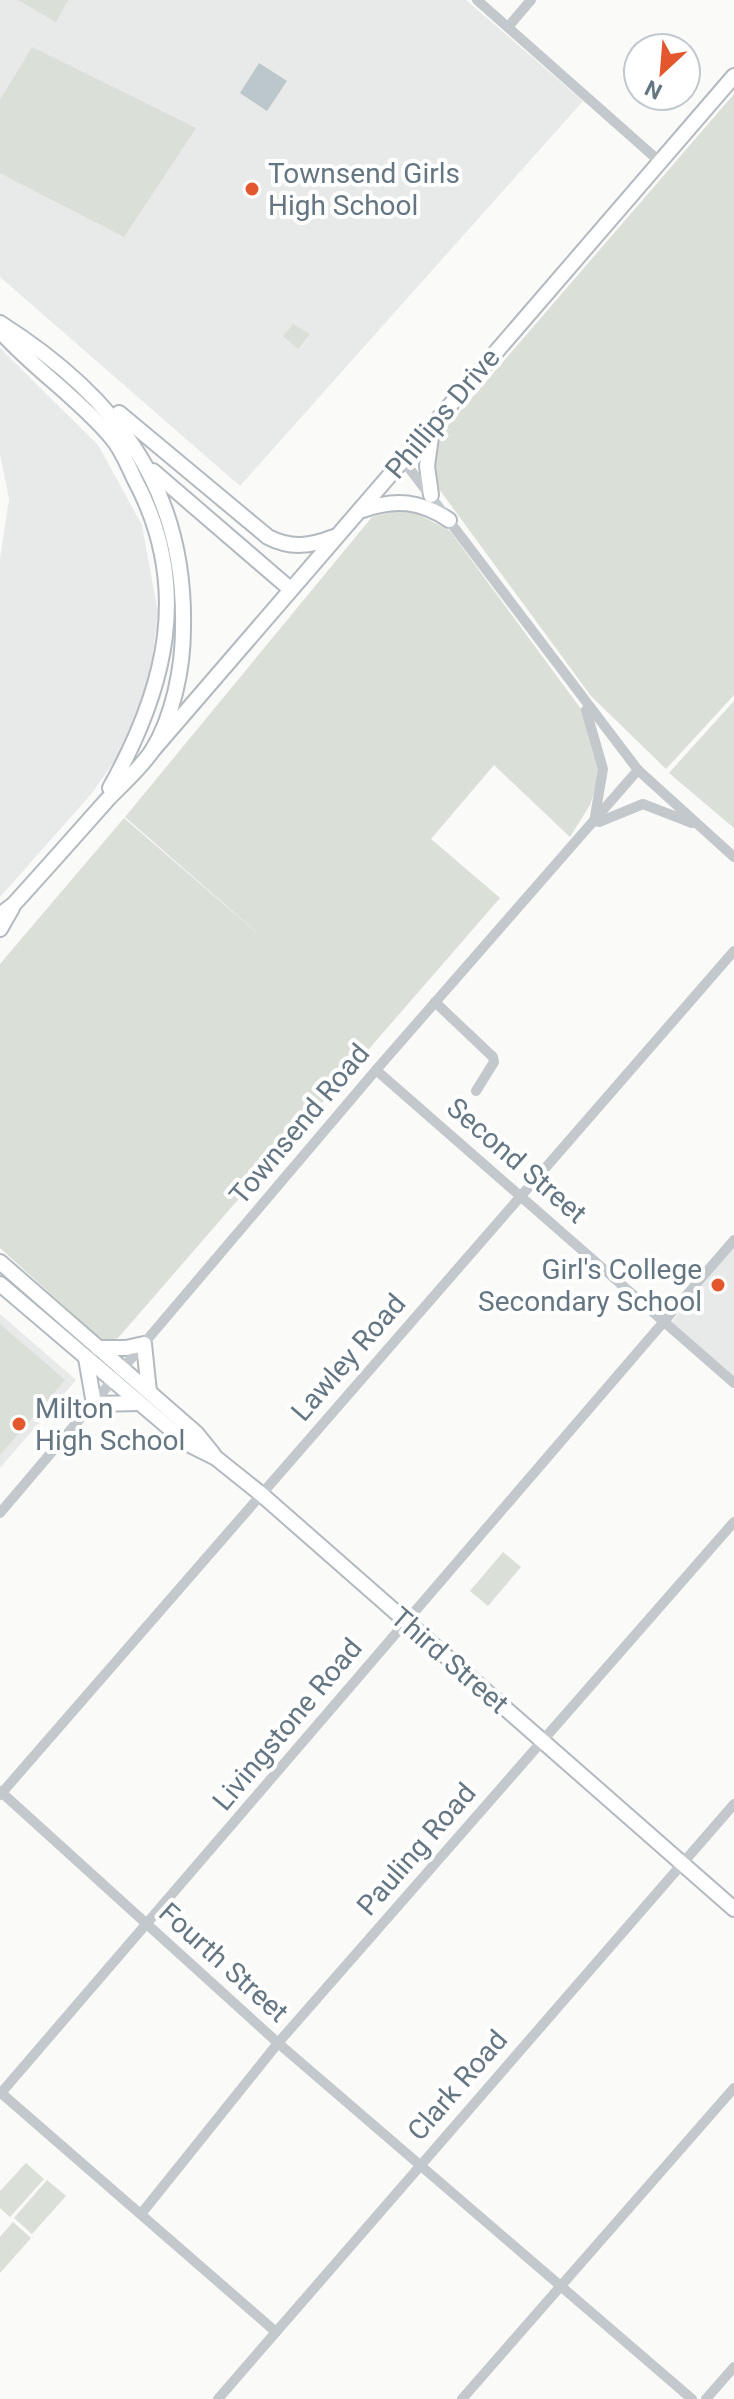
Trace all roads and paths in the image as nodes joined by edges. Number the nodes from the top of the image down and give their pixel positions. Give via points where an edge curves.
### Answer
1 (477, 0) edge
2 (531, 0) edge
3 (508, 27) junction
4 (734, 76) edge
5 (659, 161) junction
6 (0, 323) edge
7 (0, 331) edge
8 (54, 358) junction
9 (433, 425) junction
10 (115, 440) junction
11 (403, 460) junction
12 (148, 467) junction
13 (431, 495) junction
14 (359, 512) junction
15 (449, 520) junction
16 (337, 536) junction
17 (289, 588) junction
18 (583, 702) junction
19 (152, 751) junction
20 (638, 770) junction
21 (99, 809) junction
22 (594, 824) junction
23 (701, 827) junction
24 (734, 857) edge
25 (14, 904) junction
26 (0, 915) edge
27 (0, 929) edge
28 (734, 951) edge
29 (435, 1002) junction
30 (376, 1070) junction
31 (476, 1091) dead end
32 (521, 1194) junction
33 (734, 1240) edge
34 (0, 1262) edge
35 (0, 1284) edge
36 (665, 1323) junction
37 (144, 1344) junction
38 (98, 1348) junction
39 (86, 1358) junction
40 (118, 1375) junction
41 (734, 1383) edge
42 (144, 1398) junction
43 (94, 1404) junction
44 (261, 1494) junction
45 (0, 1513) edge
46 (734, 1522) edge
47 (405, 1621) junction
48 (543, 1742) junction
49 (1, 1793) edge
50 (734, 1804) edge
51 (682, 1864) junction
52 (734, 1909) edge
53 (147, 1925) junction
54 (278, 2043) junction
55 (734, 2088) edge
56 (0, 2092) edge
57 (420, 2164) junction
58 (141, 2214) junction
59 (560, 2284) junction
60 (276, 2332) junction
61 (734, 2367) edge
62 (218, 2399) edge
63 (462, 2399) edge
64 (692, 2399) edge
65 (706, 2399) edge

1 - 3 street
2 - 3 street
3 - 5 street
4 - 5 main road, Phillips Drive
5 - 9 main road, Phillips Drive
6 - 8 main road
7 - 10 main road
8 - 12 main road via 129,436
8 - 16 main road via 268,537 303,546
9 - 11 main road, Phillips Drive
9 - 13 main road via 427,466
10 - 12 main road
10 - 21 main road via 157,535 168,612 156,689 132,749
11 - 13 street
11 - 14 main road, Phillips Drive
12 - 17 main road
12 - 19 main road via 170,519 184,600 179,675
13 - 15 street
14 - 15 main road via 402,502
14 - 16 main road, Phillips Drive
15 - 18 street
16 - 17 main road, Phillips Drive
17 - 19 main road, Phillips Drive
18 - 20 street
18 - 22 street via 602,759
19 - 21 main road, Phillips Drive
20 - 22 street, Townsend Road
20 - 23 street
21 - 25 main road
22 - 23 street via 643,804
22 - 29 street, Townsend Road
23 - 24 street
25 - 26 main road
25 - 27 main road
28 - 32 street, Lawley Road
29 - 30 street, Townsend Road
29 - 31 street via 493,1057
30 - 32 street, Second Street
30 - 37 street, Townsend Road
32 - 36 street, Second Street
32 - 44 street, Lawley Road
33 - 36 street, Livingstone Road
34 - 38 main road
35 - 39 main road
36 - 41 street, Second Street
36 - 47 street, Livingstone Road
37 - 38 main road
37 - 40 street, Townsend Road
37 - 42 main road
38 - 40 main road
39 - 40 main road
39 - 43 main road
40 - 42 main road, Third Street
40 - 43 street, Townsend Road
42 - 43 main road
42 - 44 main road, Third Street via 188,1444 216,1458
43 - 45 street, Townsend Road
44 - 47 main road, Third Street
44 - 49 street, Lawley Road
46 - 48 street, Pauling Road
47 - 48 main road, Third Street
47 - 53 street, Livingstone Road
48 - 51 main road, Third Street
48 - 54 street, Pauling Road
49 - 53 street, Fourth Street
50 - 51 street, Clark Road
51 - 52 main road, Third Street
51 - 57 street, Clark Road
53 - 54 street, Fourth Street
53 - 56 street, Livingstone Road
54 - 57 street, Fourth Street
54 - 58 street, Pauling Road
55 - 59 street
56 - 58 street
57 - 59 street, Fourth Street
57 - 60 street, Clark Road
58 - 60 street
59 - 63 street
59 - 64 street, Fourth Street
60 - 62 street, Clark Road
61 - 65 street

